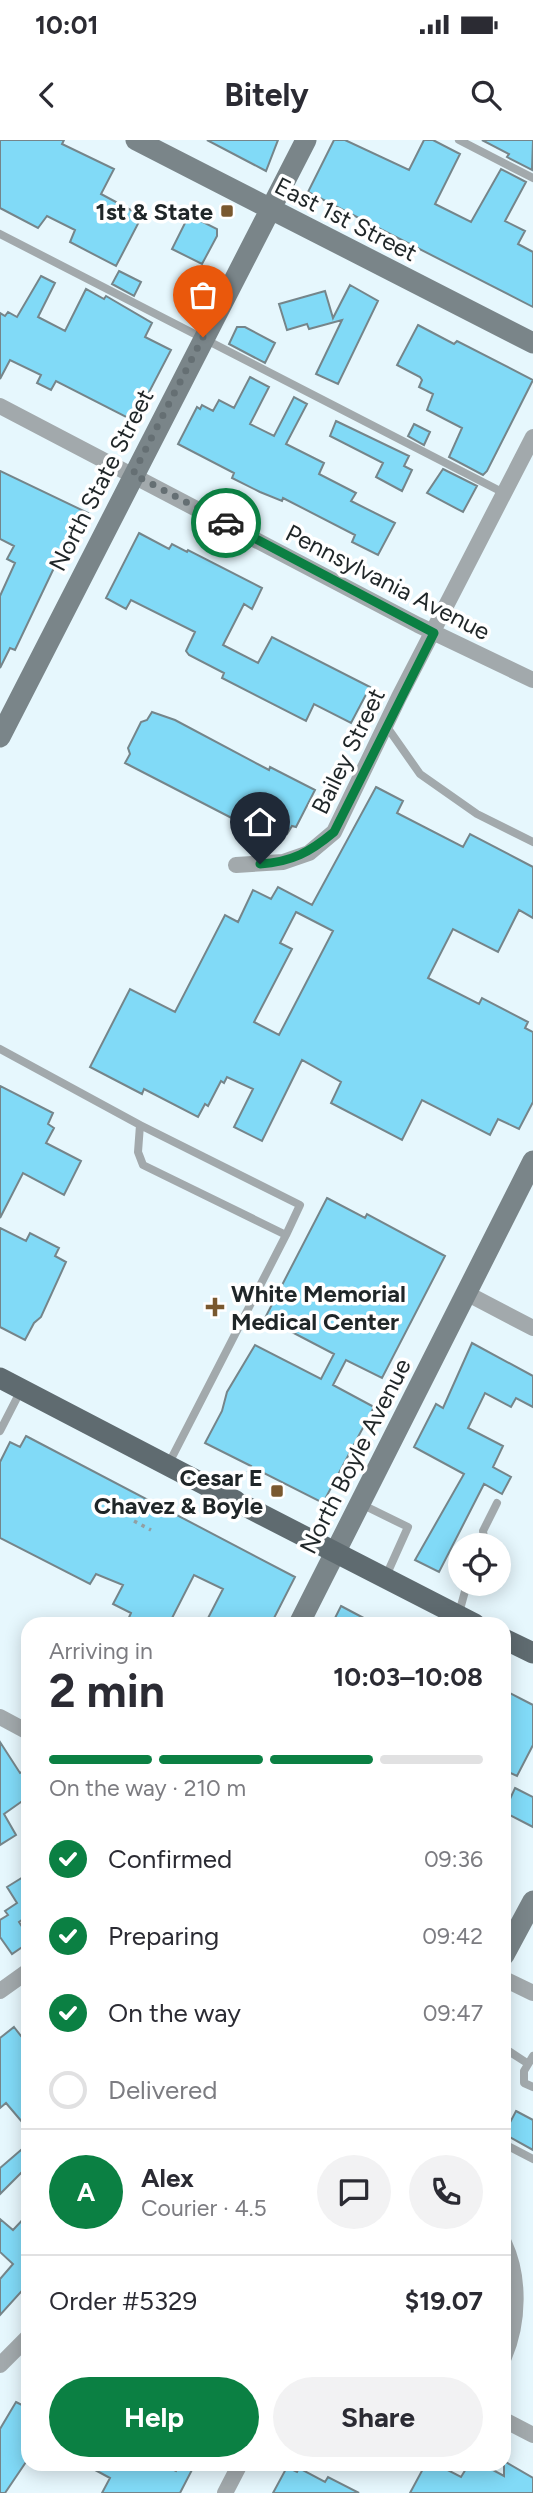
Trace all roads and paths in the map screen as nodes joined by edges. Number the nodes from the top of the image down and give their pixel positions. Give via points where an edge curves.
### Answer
1 (136, 140) edge
2 (306, 140) edge
3 (459, 140) edge
4 (533, 178) edge
5 (269, 210) junction
6 (0, 234) edge
7 (203, 337) junction
8 (533, 343) edge
9 (0, 406) edge
10 (533, 437) edge
11 (133, 474) junction
12 (504, 493) junction
13 (434, 633) junction
14 (533, 680) edge
15 (387, 727) junction
16 (1, 735) edge
17 (533, 842) edge
18 (236, 865) dead end
19 (0, 1049) edge
20 (140, 1125) junction
21 (533, 1161) edge
22 (286, 1235) junction
23 (468, 1294) junction
24 (533, 1328) edge
25 (0, 1378) edge
26 (22, 1389) junction
27 (0, 1431) edge
28 (168, 1465) junction
29 (360, 1503) junction
30 (497, 1503) dead end
31 (134, 1521) dead end
32 (151, 1530) dead end
33 (483, 1533) edge
34 (334, 1553) junction
35 (385, 1579) junction
36 (467, 1596) edge
37 (302, 1617) edge
38 (461, 1617) edge
39 (467, 1617) edge
40 (511, 1642) edge
41 (533, 1653) edge
42 (0, 1717) edge
43 (21, 1728) edge
44 (533, 1901) edge
45 (511, 1942) edge
46 (21, 1976) edge
47 (511, 1982) edge
48 (0, 1991) edge
49 (533, 1993) edge
50 (511, 2051) edge
51 (530, 2059) edge
52 (533, 2087) edge
53 (511, 2148) edge
54 (533, 2159) edge
55 (511, 2265) edge
56 (511, 2326) edge
57 (21, 2344) edge
58 (0, 2365) edge
59 (511, 2424) edge
60 (533, 2435) edge
61 (236, 2471) edge
62 (225, 2493) edge

1 - 5 street, East 1st Street
2 - 5 street, North State Street
3 - 4 lane
5 - 7 street, North State Street
5 - 8 street, East 1st Street
6 - 7 lane
7 - 11 street, North State Street
7 - 12 lane
9 - 11 street, Pennsylvania Avenue
10 - 12 street, Bailey Street
11 - 13 street, Pennsylvania Avenue
11 - 16 street, North State Street
12 - 13 street, Bailey Street
13 - 14 street, Pennsylvania Avenue
13 - 15 street, Bailey Street
15 - 17 lane via 419,774 477,814
15 - 18 street, Bailey Street via 334,832 309,853 283,862
19 - 20 lane
20 - 22 lane via 138,1152 144,1165
20 - 22 lane via 300,1205
21 - 23 street, North Boyle Avenue
22 - 28 lane
23 - 24 street
23 - 29 street, North Boyle Avenue
25 - 26 main road
26 - 27 lane
26 - 28 main road
28 - 34 main road
29 - 34 street, North Boyle Avenue
29 - 35 lane via 408,1527
30 - 33 lane
31 - 32 path
34 - 35 main road
34 - 37 street, North Boyle Avenue
35 - 38 main road
36 - 39 lane
40 - 41 main road
42 - 43 street
44 - 45 street
46 - 48 street
47 - 49 street
50 - 51 lane
51 - 52 lane via 524,2083
53 - 54 lane
55 - 56 street via 515,2278
57 - 58 street
59 - 60 street
61 - 62 street

